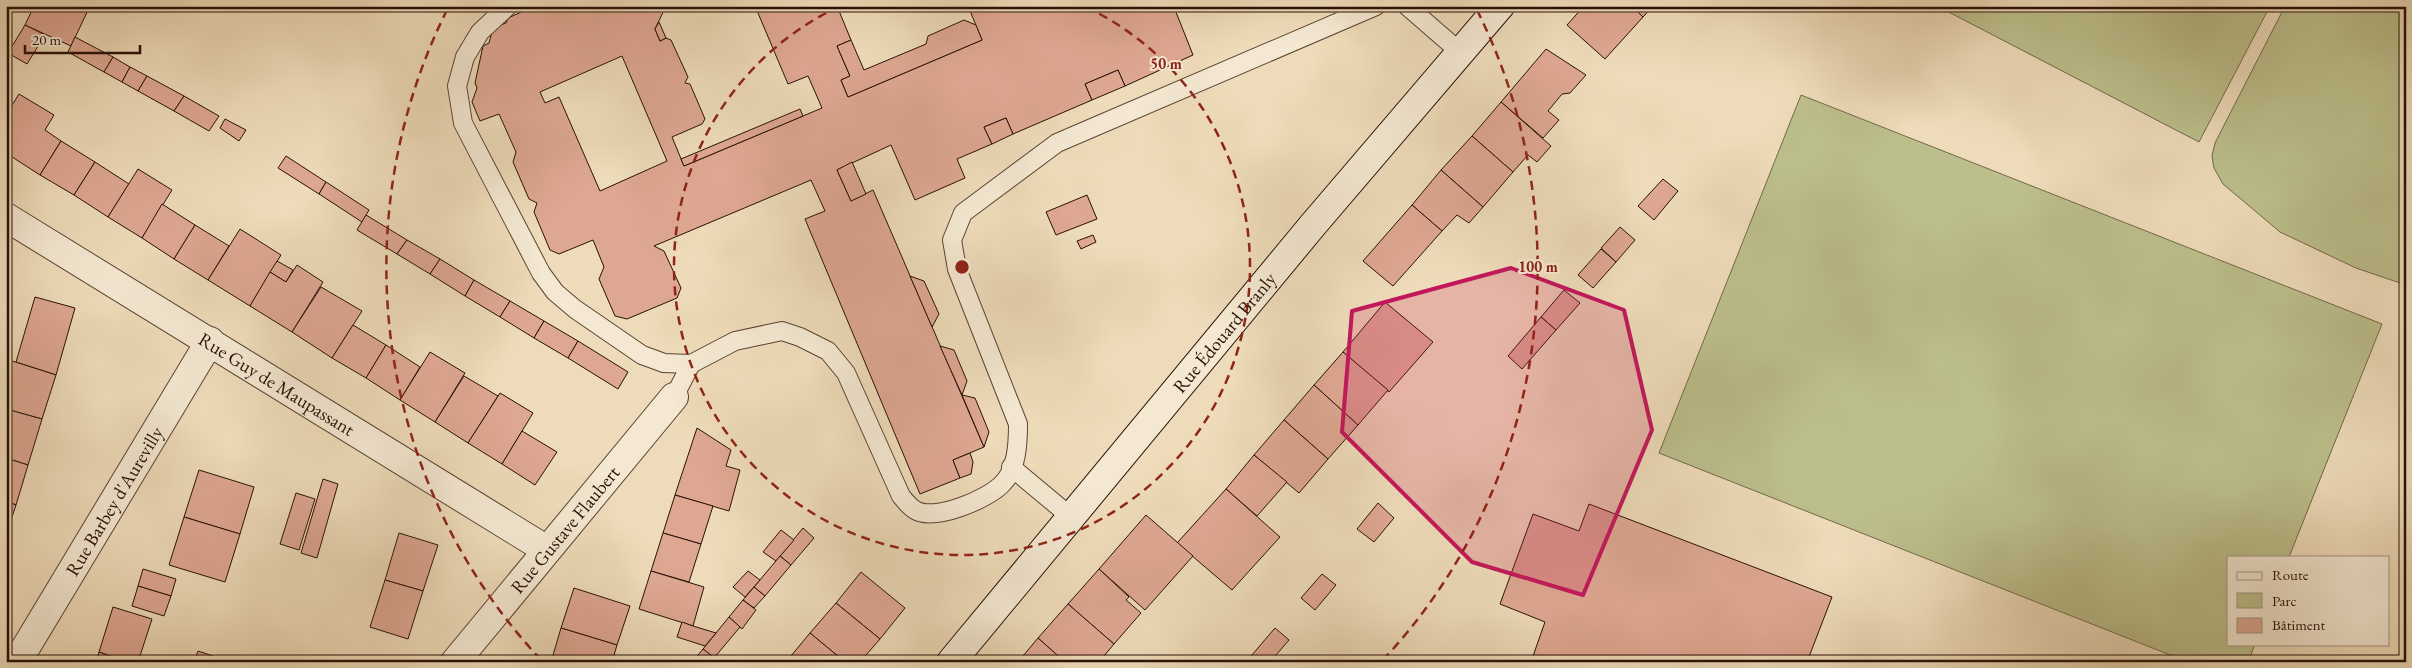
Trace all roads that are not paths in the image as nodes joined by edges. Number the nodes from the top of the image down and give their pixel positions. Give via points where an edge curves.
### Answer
1 (508, 6) edge
2 (1376, 6) edge
3 (1407, 6) edge
4 (1500, 6) edge
5 (1460, 52) junction
6 (6, 217) edge
7 (210, 341) junction
8 (691, 364) junction
9 (674, 397) joint
10 (1011, 467) junction
11 (1071, 517) junction
12 (547, 550) junction
13 (17, 662) edge
14 (455, 662) edge
15 (951, 662) edge

1 - 8 lane via 480,32 465,57 457,86 462,123 541,273 555,292 642,354 664,363
2 - 10 lane via 1057,143 963,213 952,240 957,269 1018,424 1018,444
3 - 5 lane
4 - 5 street, Rue Édouard Branly
5 - 11 street, Rue Édouard Branly
6 - 7 street, Rue Guy de Maupassant
7 - 12 street, Rue Guy de Maupassant
7 - 13 street, Rue Barbey d'Aurevilly
8 - 9 lane
8 - 10 lane via 735,341 782,331 828,351 846,373 901,496 915,510 928,514 942,512 988,496 1004,482
9 - 12 street, Rue Gustave Flaubert
10 - 11 lane
11 - 15 street, Rue Édouard Branly
12 - 14 street, Rue Gustave Flaubert

